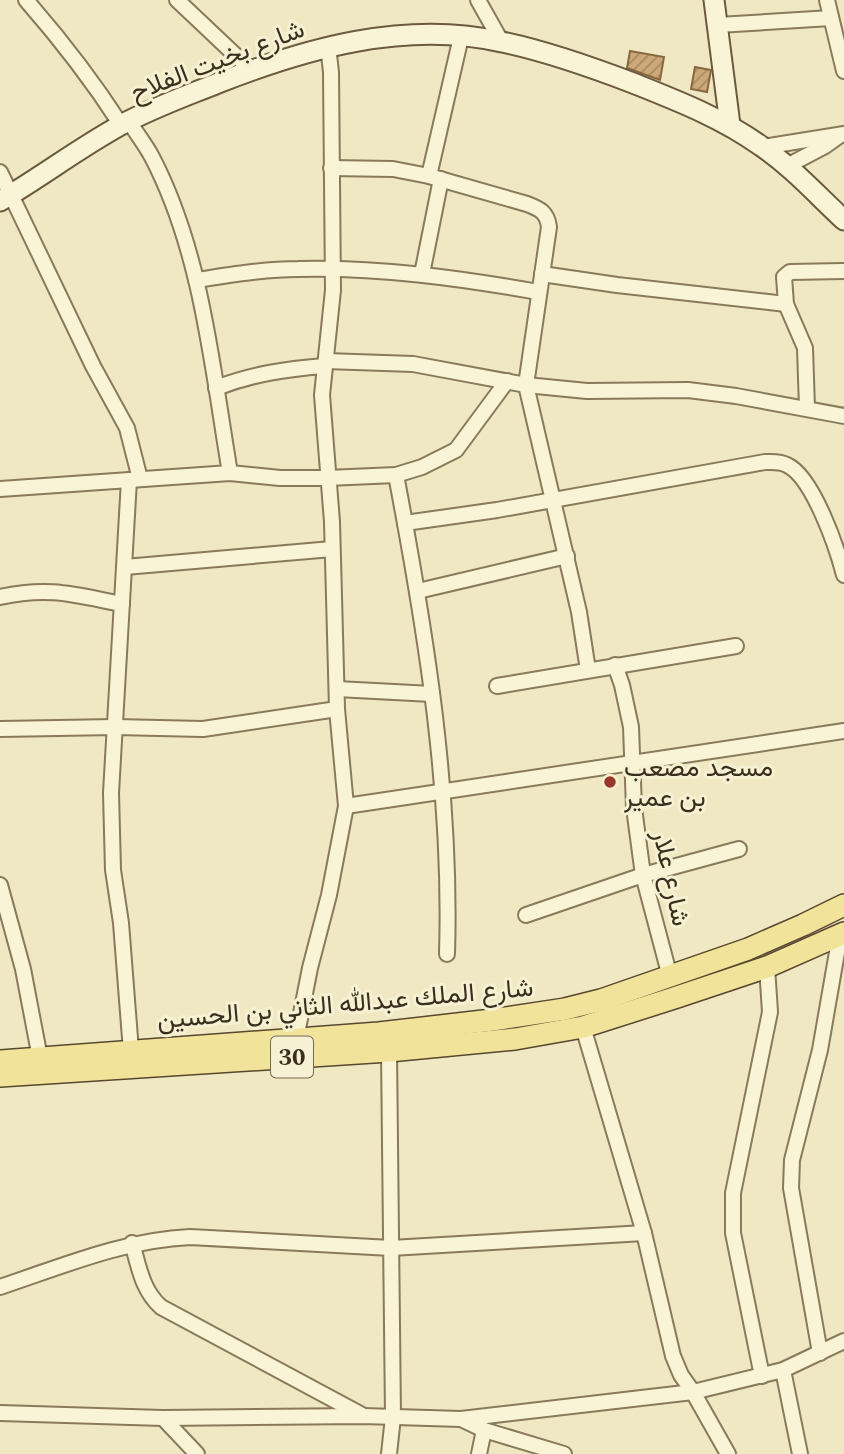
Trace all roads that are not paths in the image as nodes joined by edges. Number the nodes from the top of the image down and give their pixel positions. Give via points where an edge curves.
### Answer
1 (26, 0) edge
2 (177, 0) edge
3 (478, 0) edge
4 (714, 0) edge
5 (827, 0) edge
6 (831, 18) junction
7 (718, 25) junction
8 (461, 37) junction
9 (501, 41) junction
10 (328, 46) junction
11 (251, 70) junction
12 (844, 71) edge
13 (125, 123) junction
14 (730, 125) junction
15 (842, 135) edge
16 (763, 147) junction
17 (787, 166) junction
18 (331, 167) junction
19 (0, 172) edge
20 (435, 177) junction
21 (5, 198) edge
22 (844, 220) edge
23 (331, 270) junction
24 (844, 271) edge
25 (542, 274) junction
26 (422, 275) junction
27 (196, 280) junction
28 (538, 292) junction
29 (786, 304) junction
30 (325, 363) junction
31 (507, 381) junction
32 (526, 385) junction
33 (216, 388) junction
34 (807, 408) junction
35 (844, 416) edge
36 (230, 472) junction
37 (396, 475) junction
38 (327, 478) junction
39 (134, 480) junction
40 (0, 489) edge
41 (553, 499) junction
42 (405, 523) junction
43 (332, 549) junction
44 (567, 556) junction
45 (125, 567) junction
46 (844, 575) edge
47 (418, 591) junction
48 (0, 597) edge
49 (122, 604) junction
50 (736, 646) dead end
51 (615, 665) junction
52 (588, 670) junction
53 (497, 686) dead end
54 (337, 689) junction
55 (432, 694) junction
56 (337, 709) junction
57 (115, 727) junction
58 (0, 729) edge
59 (844, 731) edge
60 (633, 764) junction
61 (442, 793) junction
62 (346, 806) junction
63 (739, 849) dead end
64 (643, 876) junction
65 (0, 885) edge
66 (844, 905) edge
67 (526, 915) dead end
68 (842, 934) edge
69 (447, 954) dead end
70 (767, 967) junction
71 (670, 977) junction
72 (583, 1027) junction
73 (296, 1040) junction
74 (260, 1050) junction
75 (131, 1051) junction
76 (389, 1051) junction
77 (213, 1053) junction
78 (40, 1058) junction
79 (0, 1061) edge
80 (0, 1076) edge
81 (644, 1233) junction
82 (132, 1243) junction
83 (391, 1248) junction
84 (0, 1287) edge
85 (844, 1341) edge
86 (820, 1353) junction
87 (783, 1370) junction
88 (762, 1377) junction
89 (694, 1392) junction
90 (0, 1413) edge
91 (363, 1416) junction
92 (393, 1417) junction
93 (163, 1418) junction
94 (461, 1419) junction
95 (484, 1430) junction
96 (197, 1454) edge
97 (389, 1454) edge
98 (479, 1454) edge
99 (564, 1454) edge
100 (728, 1454) edge
101 (800, 1454) edge

1 - 13 street
2 - 11 street
3 - 9 street
4 - 7 street
5 - 6 street
6 - 7 street
6 - 12 street
7 - 14 street
8 - 9 street, شارع بخيت الفلاح
8 - 10 street, شارع بخيت الفلاح via 386,37
8 - 20 street
9 - 14 street, شارع بخيت الفلاح via 606,72
10 - 11 street, شارع بخيت الفلاح
10 - 18 street
11 - 13 street, شارع بخيت الفلاح
13 - 21 street, شارع بخيت الفلاح
13 - 27 street via 152,156
14 - 16 street, شارع بخيت الفلاح
15 - 16 street
15 - 17 street
16 - 17 street, شارع بخيت الفلاح
17 - 22 street, شارع بخيت الفلاح
18 - 20 street via 393,169
18 - 23 street
19 - 21 street
20 - 25 street via 541,210 549,227
20 - 26 street
21 - 39 street via 127,429
23 - 26 street
23 - 27 street via 252,272
23 - 30 street via 332,309
24 - 29 street via 785,274
25 - 28 street
25 - 29 street
26 - 28 street
27 - 33 street
28 - 32 street
29 - 34 street via 804,348
30 - 31 street via 413,364
30 - 33 street via 246,376
30 - 38 street via 322,395
31 - 32 street
31 - 37 street via 456,450
32 - 34 street via 587,391 688,390
32 - 41 street
33 - 36 street
34 - 35 street
36 - 38 street
36 - 39 street
37 - 38 street
37 - 42 street
38 - 43 street
39 - 40 street
39 - 45 street
41 - 42 street
41 - 44 street
41 - 46 street via 778,462 789,465 806,483 838,551
42 - 47 street
43 - 45 street
43 - 54 street
44 - 47 street
44 - 52 street
45 - 49 street
47 - 55 street
48 - 49 street via 40,590
49 - 57 street
50 - 51 street
51 - 52 street
51 - 60 street, شارع علار via 631,727
52 - 53 street
54 - 55 street
54 - 56 street
55 - 61 street
56 - 57 street via 203,729
56 - 62 street
57 - 58 street
57 - 75 street via 112,850
59 - 60 street
60 - 61 street
60 - 64 street, شارع علار
61 - 62 street
61 - 69 street via 449,903
62 - 73 street
63 - 64 street
64 - 67 street
64 - 71 street, شارع علار
65 - 78 street
66 - 71 main road, شارع الملك عبدالله الثاني بن الحسين / 30 via 759,944
68 - 70 main road, شارع الملك عبدالله الثاني بن الحسين / 30
68 - 86 street via 790,1174
70 - 72 main road, شارع الملك عبدالله الثاني بن الحسين / 30
70 - 88 street via 770,1012 732,1213
71 - 73 main road, شارع الملك عبدالله الثاني بن الحسين / 30 via 565,1009 450,1026
72 - 76 main road, شارع الملك عبدالله الثاني بن الحسين / 30
72 - 81 street
73 - 74 main road, شارع الملك عبدالله الثاني بن الحسين / 30
74 - 76 main road, شارع الملك عبدالله الثاني بن الحسين / 30
74 - 77 main road, شارع الملك عبدالله الثاني بن الحسين / 30
75 - 77 main road, شارع الملك عبدالله الثاني بن الحسين / 30
75 - 78 main road, شارع الملك عبدالله الثاني بن الحسين / 30
76 - 83 street
77 - 80 main road, شارع الملك عبدالله الثاني بن الحسين / 30
78 - 79 main road, شارع الملك عبدالله الثاني بن الحسين / 30
81 - 83 street
81 - 89 street via 673,1356
82 - 83 street via 190,1237
82 - 84 street
82 - 91 street via 144,1286 161,1307
83 - 92 street
85 - 86 street
86 - 87 street
87 - 88 street
87 - 101 street
88 - 89 street
89 - 94 street
89 - 100 street
90 - 93 street
91 - 92 street
91 - 93 street
92 - 94 street
92 - 97 street
93 - 96 street
94 - 95 street
95 - 98 street
95 - 99 street

